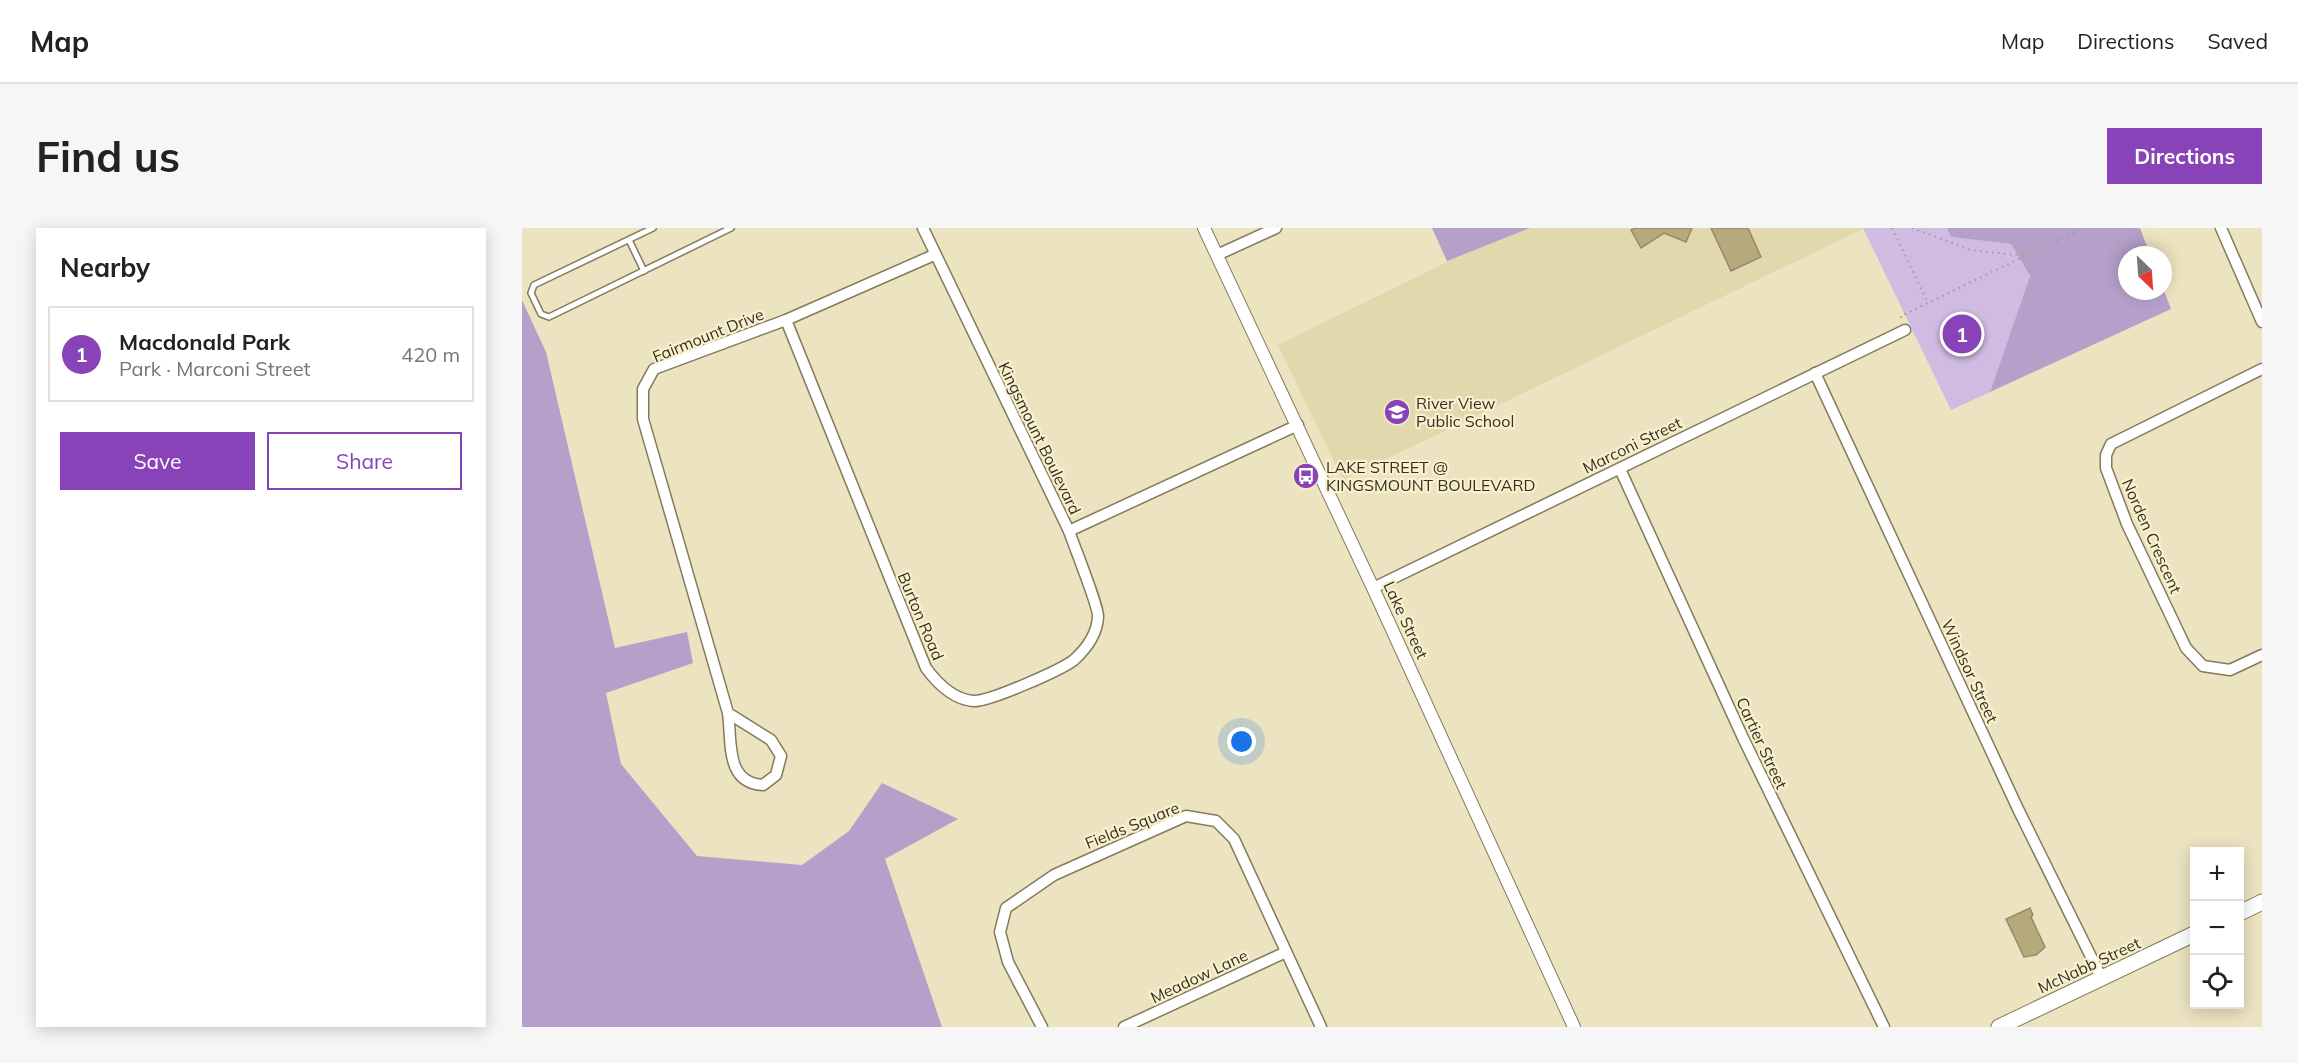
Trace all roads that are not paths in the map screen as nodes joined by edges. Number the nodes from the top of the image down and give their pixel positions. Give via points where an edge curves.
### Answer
1 (653, 228) edge
2 (731, 228) edge
3 (923, 228) edge
4 (1204, 228) edge
5 (1276, 228) edge
6 (2221, 228) edge
7 (629, 240) junction
8 (934, 255) junction
9 (1217, 255) junction
10 (644, 271) junction
11 (786, 320) junction
12 (2262, 322) edge
13 (1905, 330) road end
14 (2262, 369) edge
15 (1815, 373) junction
16 (1298, 425) junction
17 (1620, 469) junction
18 (1069, 531) junction
19 (1373, 588) junction
20 (2262, 655) edge
21 (728, 713) junction
22 (2262, 902) edge
23 (2244, 911) edge
24 (2190, 936) edge
25 (1286, 952) junction
26 (2102, 979) junction
27 (1041, 1027) edge
28 (1124, 1027) edge
29 (1321, 1027) edge
30 (1575, 1027) edge
31 (1884, 1027) edge
32 (1999, 1027) edge

1 - 7 lane
2 - 10 lane
3 - 8 street, Kingsmount Boulevard
4 - 9 street, Lake Street
5 - 9 street
6 - 12 street
7 - 10 lane
7 - 10 lane via 534,285 531,293 541,314 549,317
8 - 11 street, Fairmount Drive
8 - 18 street, Kingsmount Boulevard
9 - 16 street, Lake Street
11 - 18 street, Burton Road via 926,668 949,692 974,701 1006,693 1073,661 1092,640 1099,616
11 - 21 street, Fairmount Drive via 654,369 643,389 643,419
13 - 15 street, Marconi Street
14 - 20 street, Norden Crescent via 2110,444 2106,455 2106,468 2127,524 2186,648 2203,666 2230,670
15 - 17 street, Marconi Street
15 - 26 street, Windsor Street via 2018,809
16 - 18 street, Kingsmount Boulevard
16 - 19 street, Lake Street
17 - 19 street, Marconi Street
17 - 31 street, Cartier Street via 1744,740
19 - 30 street, Lake Street
21 - 21 street, Fairmount Drive via 762,732 778,748 781,756 776,775 764,785 746,781 734,767
22 - 23 main road
24 - 26 main road, McNabb Street
25 - 27 street, Fields Square via 1234,839 1216,821 1186,816 1054,875 1006,908 999,932 1008,962
25 - 28 street, Meadow Lane
25 - 29 street, Fields Square
26 - 32 main road, McNabb Street

